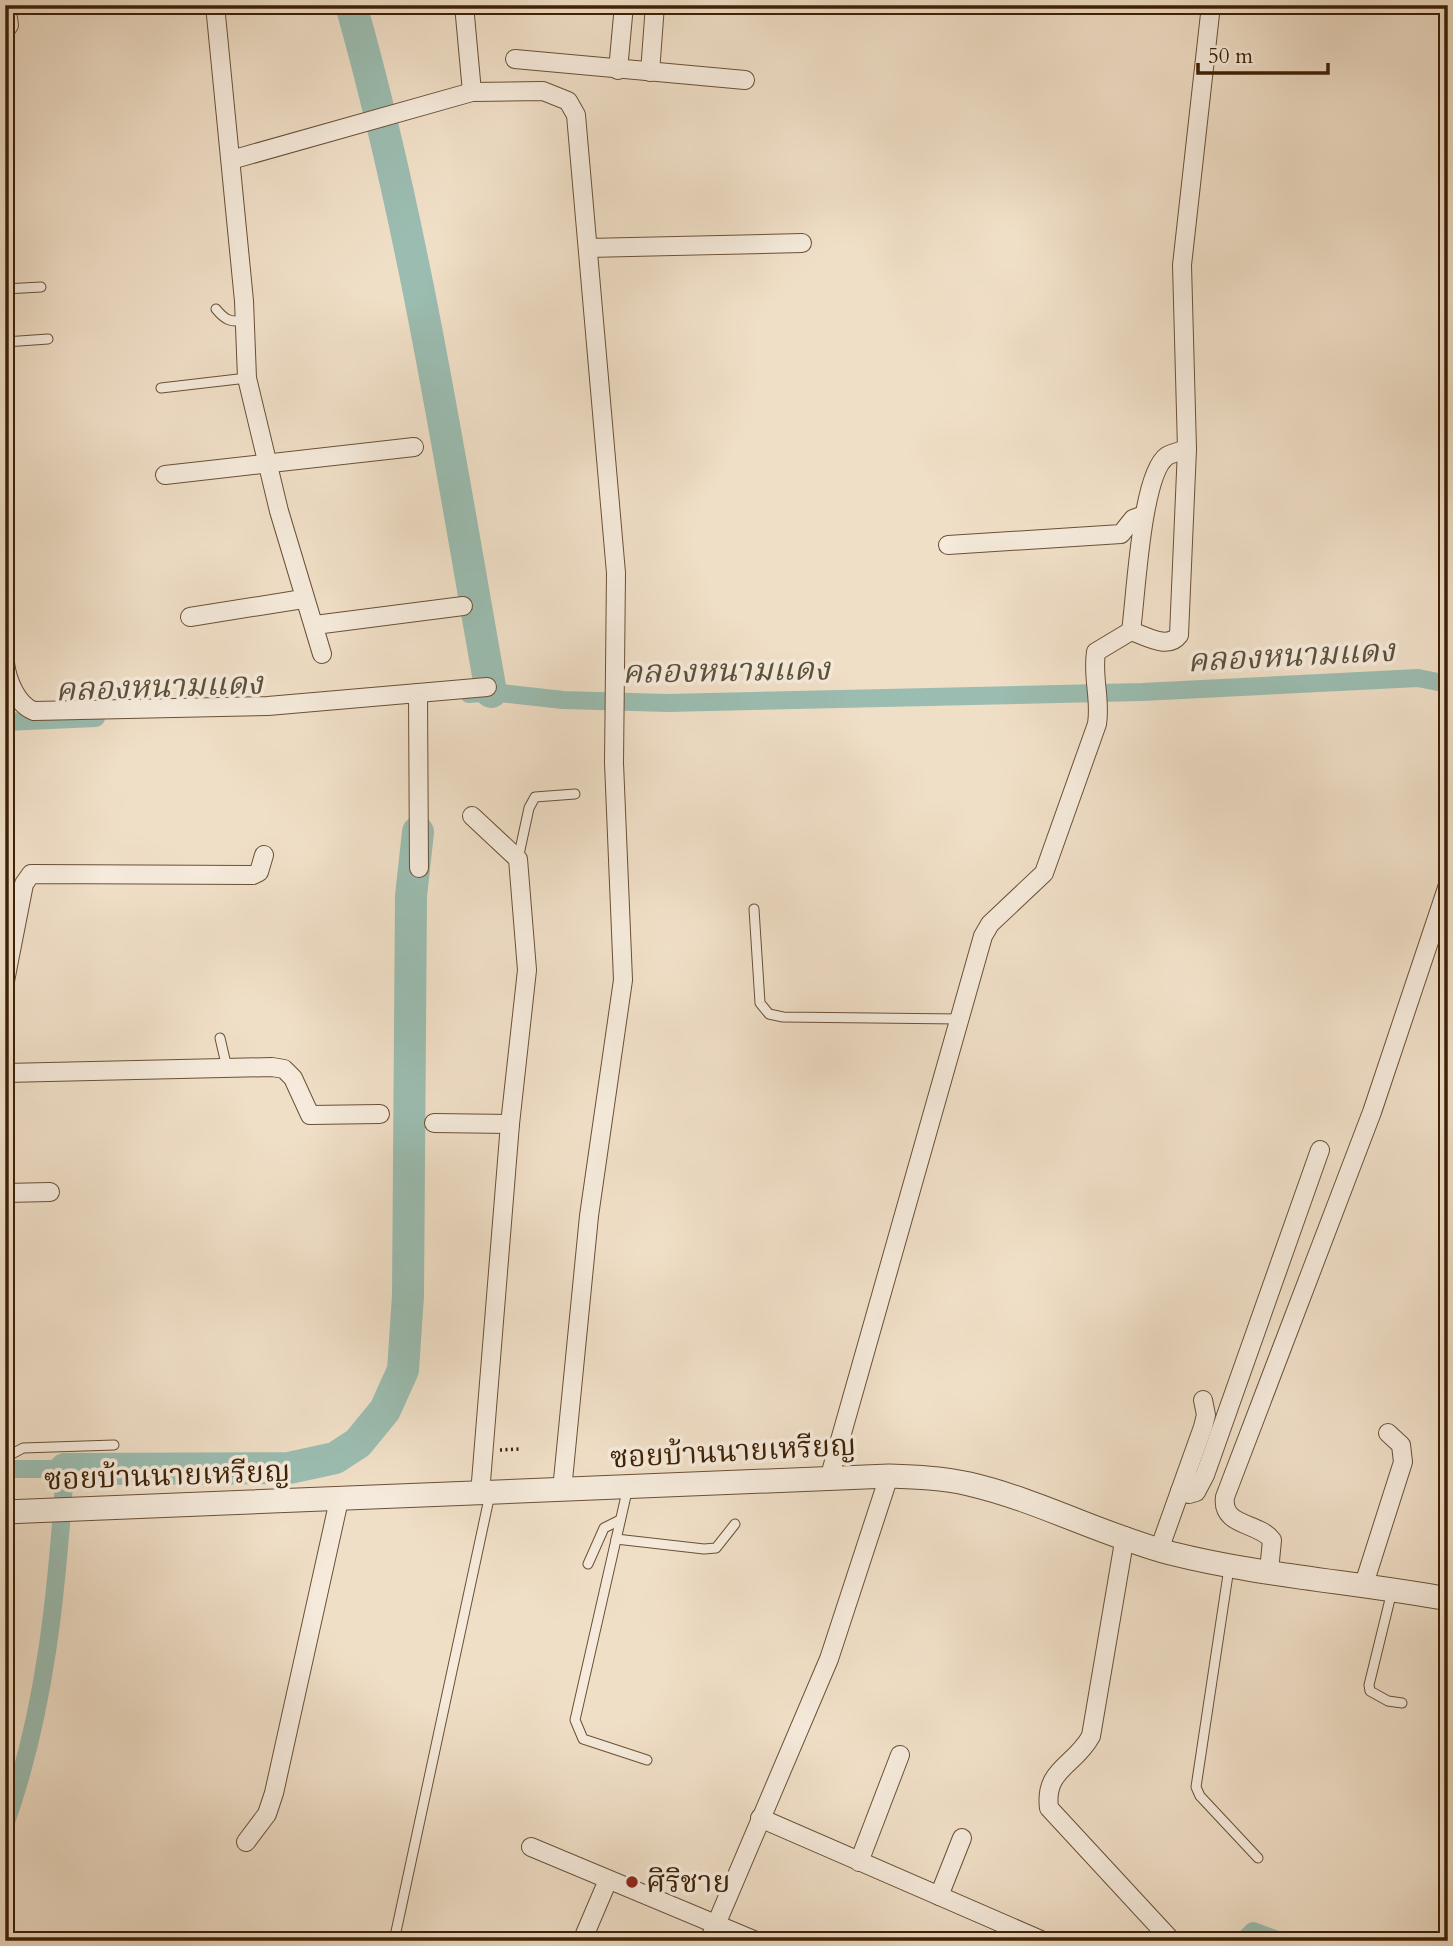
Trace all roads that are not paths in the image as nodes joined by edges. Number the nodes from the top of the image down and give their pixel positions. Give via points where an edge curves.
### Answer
1 (6, 5) edge
2 (215, 5) edge
3 (464, 5) edge
4 (624, 5) edge
5 (655, 5) edge
6 (1211, 5) edge
7 (5, 31) edge
8 (515, 59) dead end
9 (618, 70) junction
10 (650, 72) junction
11 (745, 80) dead end
12 (472, 92) junction
13 (231, 160) junction
14 (803, 243) dead end
15 (588, 248) junction
16 (41, 287) dead end
17 (5, 289) edge
18 (216, 309) dead end
19 (245, 320) junction
20 (48, 339) dead end
21 (5, 342) edge
22 (247, 378) junction
23 (161, 388) dead end
24 (414, 447) dead end
25 (1188, 449) junction
26 (266, 464) junction
27 (165, 475) dead end
28 (1143, 515) junction
29 (948, 545) dead end
30 (303, 599) junction
31 (463, 606) dead end
32 (190, 617) dead end
33 (315, 625) junction
34 (1131, 631) junction
35 (323, 654) dead end
36 (5, 663) edge
37 (487, 687) dead end
38 (418, 695) junction
39 (575, 794) dead end
40 (472, 816) dead end
41 (264, 855) dead end
42 (518, 859) junction
43 (419, 868) dead end
44 (1448, 885) edge
45 (754, 909) dead end
46 (5, 981) edge
47 (960, 1019) junction
48 (220, 1038) dead end
49 (228, 1068) junction
50 (5, 1073) edge
51 (380, 1114) dead end
52 (434, 1123) dead end
53 (510, 1124) junction
54 (1320, 1150) dead end
55 (50, 1192) dead end
56 (5, 1193) edge
57 (1203, 1400) dead end
58 (1388, 1433) dead end
59 (114, 1445) dead end
60 (5, 1463) edge
61 (890, 1475) junction
62 (829, 1479) junction
63 (628, 1487) junction
64 (562, 1490) junction
65 (1180, 1491) junction
66 (485, 1494) junction
67 (339, 1500) junction
68 (5, 1512) edge
69 (620, 1520) junction
70 (735, 1524) dead end
71 (1125, 1536) junction
72 (616, 1539) junction
73 (1159, 1550) junction
74 (588, 1564) dead end
75 (1228, 1568) junction
76 (1269, 1571) junction
77 (1364, 1584) junction
78 (1392, 1589) junction
79 (1448, 1599) edge
80 (1402, 1703) dead end
81 (900, 1755) dead end
82 (647, 1760) dead end
83 (761, 1818) junction
84 (962, 1838) dead end
85 (246, 1842) dead end
86 (531, 1847) dead end
87 (1258, 1858) dead end
88 (859, 1862) junction
89 (608, 1880) junction
90 (939, 1896) junction
91 (717, 1923) junction
92 (394, 1941) edge
93 (582, 1941) edge
94 (709, 1941) edge
95 (756, 1941) edge
96 (1043, 1941) edge
97 (1172, 1941) edge

1 - 7 street via 9,25
2 - 13 street
3 - 12 street
4 - 9 street
5 - 10 street
6 - 25 street via 1182,265
8 - 9 street
9 - 10 street
10 - 11 street
12 - 13 street
12 - 15 street via 543,91 568,101 576,115
13 - 19 street
14 - 15 street
15 - 64 street via 616,573 614,763 624,981 589,1216
16 - 17 lane
18 - 19 lane via 233,322
19 - 22 street
20 - 21 lane
22 - 23 lane
22 - 26 street
24 - 26 street
25 - 28 street via 1166,457 1154,474
25 - 34 street via 1180,635 1167,643
26 - 27 street
26 - 30 street
28 - 29 street via 1133,519 1121,534
28 - 34 street
30 - 32 street
30 - 33 street
31 - 33 street
33 - 35 street
34 - 47 street via 1096,652 1097,724 1044,873 983,936
36 - 38 street via 23,705 34,711 268,706
37 - 38 street
38 - 43 street
39 - 42 lane via 535,797
40 - 42 street
41 - 46 street via 253,876 31,874 24,884
42 - 53 street via 527,970
44 - 76 street via 1372,1112 1225,1497 1231,1517 1272,1540
45 - 47 lane via 760,1003 769,1014
47 - 62 street
48 - 49 lane
49 - 50 street
49 - 51 street via 284,1069 310,1115
52 - 53 street
53 - 66 street
54 - 65 street via 1205,1475 1196,1492
55 - 56 street
57 - 65 street via 1203,1427
58 - 77 street via 1401,1444 1403,1462
59 - 60 lane via 23,1448
61 - 62 street, ซอยบ้านนายเหรียญ
61 - 71 street, ซอยบ้านนายเหรียญ via 976,1486
61 - 83 street via 829,1659
62 - 63 street, ซอยบ้านนายเหรียญ
63 - 64 street, ซอยบ้านนายเหรียญ
63 - 69 lane
64 - 66 street, ซอยบ้านนายเหรียญ
65 - 73 street
66 - 67 street, ซอยบ้านนายเหรียญ
66 - 92 lane
67 - 68 street, ซอยบ้านนายเหรียญ
67 - 85 street via 274,1793 267,1814
69 - 72 lane
69 - 74 lane via 604,1528
70 - 72 lane via 716,1548
71 - 73 street, ซอยบ้านนายเหรียญ
71 - 97 street via 1091,1736 1051,1782 1047,1794 1049,1808
72 - 82 lane via 575,1720 583,1739
73 - 75 street, ซอยบ้านนายเหรียญ
75 - 76 street, ซอยบ้านนายเหรียญ
75 - 87 lane via 1196,1787 1199,1796
76 - 77 street, ซอยบ้านนายเหรียญ
77 - 78 street, ซอยบ้านนายเหรียญ
78 - 79 street, ซอยบ้านนายเหรียญ
78 - 80 lane via 1368,1685 1376,1695
81 - 88 street
83 - 88 street
83 - 91 street
84 - 90 street
86 - 89 street
88 - 90 street
89 - 91 street
89 - 93 street
90 - 96 street
91 - 94 street
91 - 95 street

